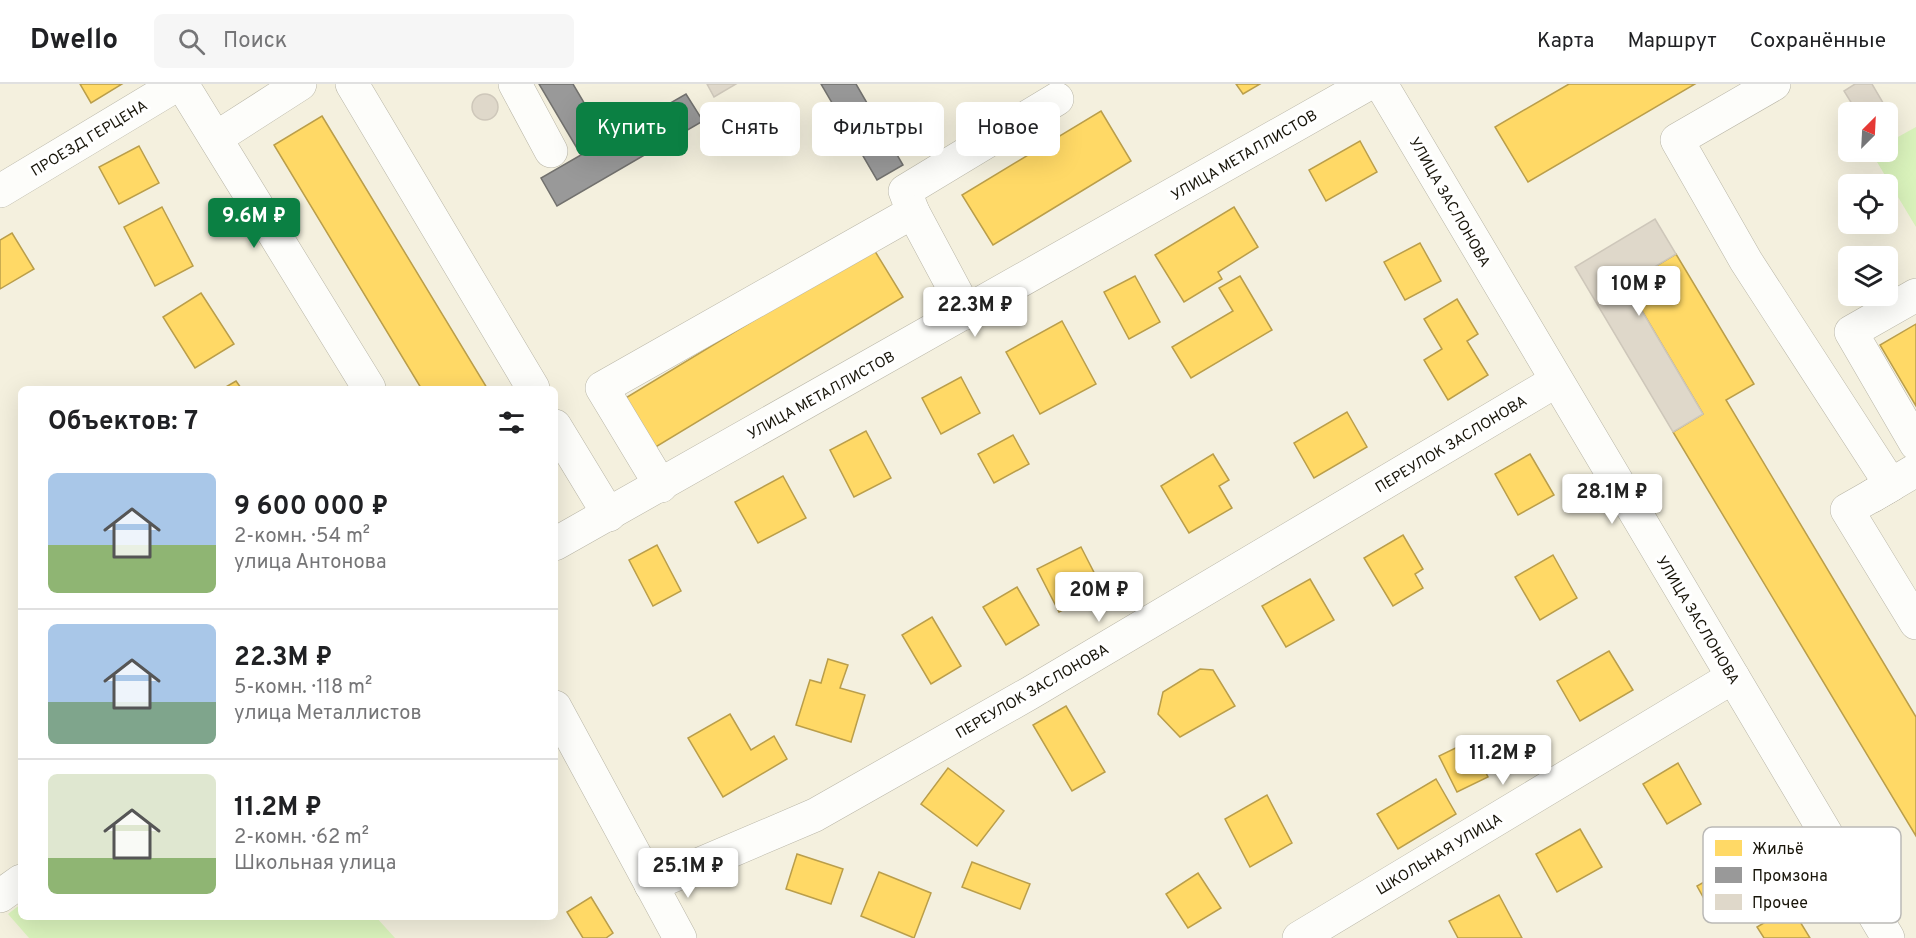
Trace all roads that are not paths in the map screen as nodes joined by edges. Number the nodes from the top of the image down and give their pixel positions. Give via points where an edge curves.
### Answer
1 (180, 84) edge
2 (300, 84) edge
3 (352, 84) edge
4 (515, 84) edge
5 (1368, 84) edge
6 (1381, 84) edge
7 (1774, 84) edge
8 (1057, 99) dead end
9 (216, 138) junction
10 (551, 151) dead end
11 (0, 191) edge
12 (913, 212) junction
13 (1916, 295) edge
14 (967, 313) junction
15 (1556, 381) junction
16 (368, 386) edge
17 (532, 386) edge
18 (558, 431) edge
19 (1916, 444) edge
20 (1904, 477) edge
21 (661, 486) junction
22 (609, 515) junction
23 (558, 542) edge
24 (1916, 622) edge
25 (1732, 677) junction
26 (558, 714) edge
27 (1822, 827) edge
28 (18, 883) edge
29 (651, 885) junction
30 (0, 896) edge
31 (1879, 923) edge
32 (680, 938) edge
33 (1299, 938) edge
34 (1888, 938) edge

1 - 9 street
1 - 11 street, ПРОЕЗД ГЕРЦЕНА
2 - 9 street
3 - 17 street
4 - 10 street
5 - 14 street, УЛИЦА МЕТАЛЛИСТОВ
6 - 15 street, УЛИЦА ЗАСЛОНОВА
7 - 20 street via 1677,140 1746,261
8 - 12 street via 905,191
9 - 16 street
12 - 14 street
12 - 21 street via 602,388
13 - 19 street via 1851,332
14 - 21 street, УЛИЦА МЕТАЛЛИСТОВ
15 - 25 street, УЛИЦА ЗАСЛОНОВА
15 - 29 street, ПЕРЕУЛОК ЗАСЛОНОВА via 1030,693 815,815
18 - 22 street
20 - 24 street via 1847,510
21 - 22 street, УЛИЦА МЕТАЛЛИСТОВ
22 - 23 street, УЛИЦА МЕТАЛЛИСТОВ
25 - 27 street, УЛИЦА ЗАСЛОНОВА
25 - 33 street, ШКОЛЬНАЯ УЛИЦА
26 - 29 street
28 - 30 street
29 - 32 street
31 - 34 street, УЛИЦА ЗАСЛОНОВА

